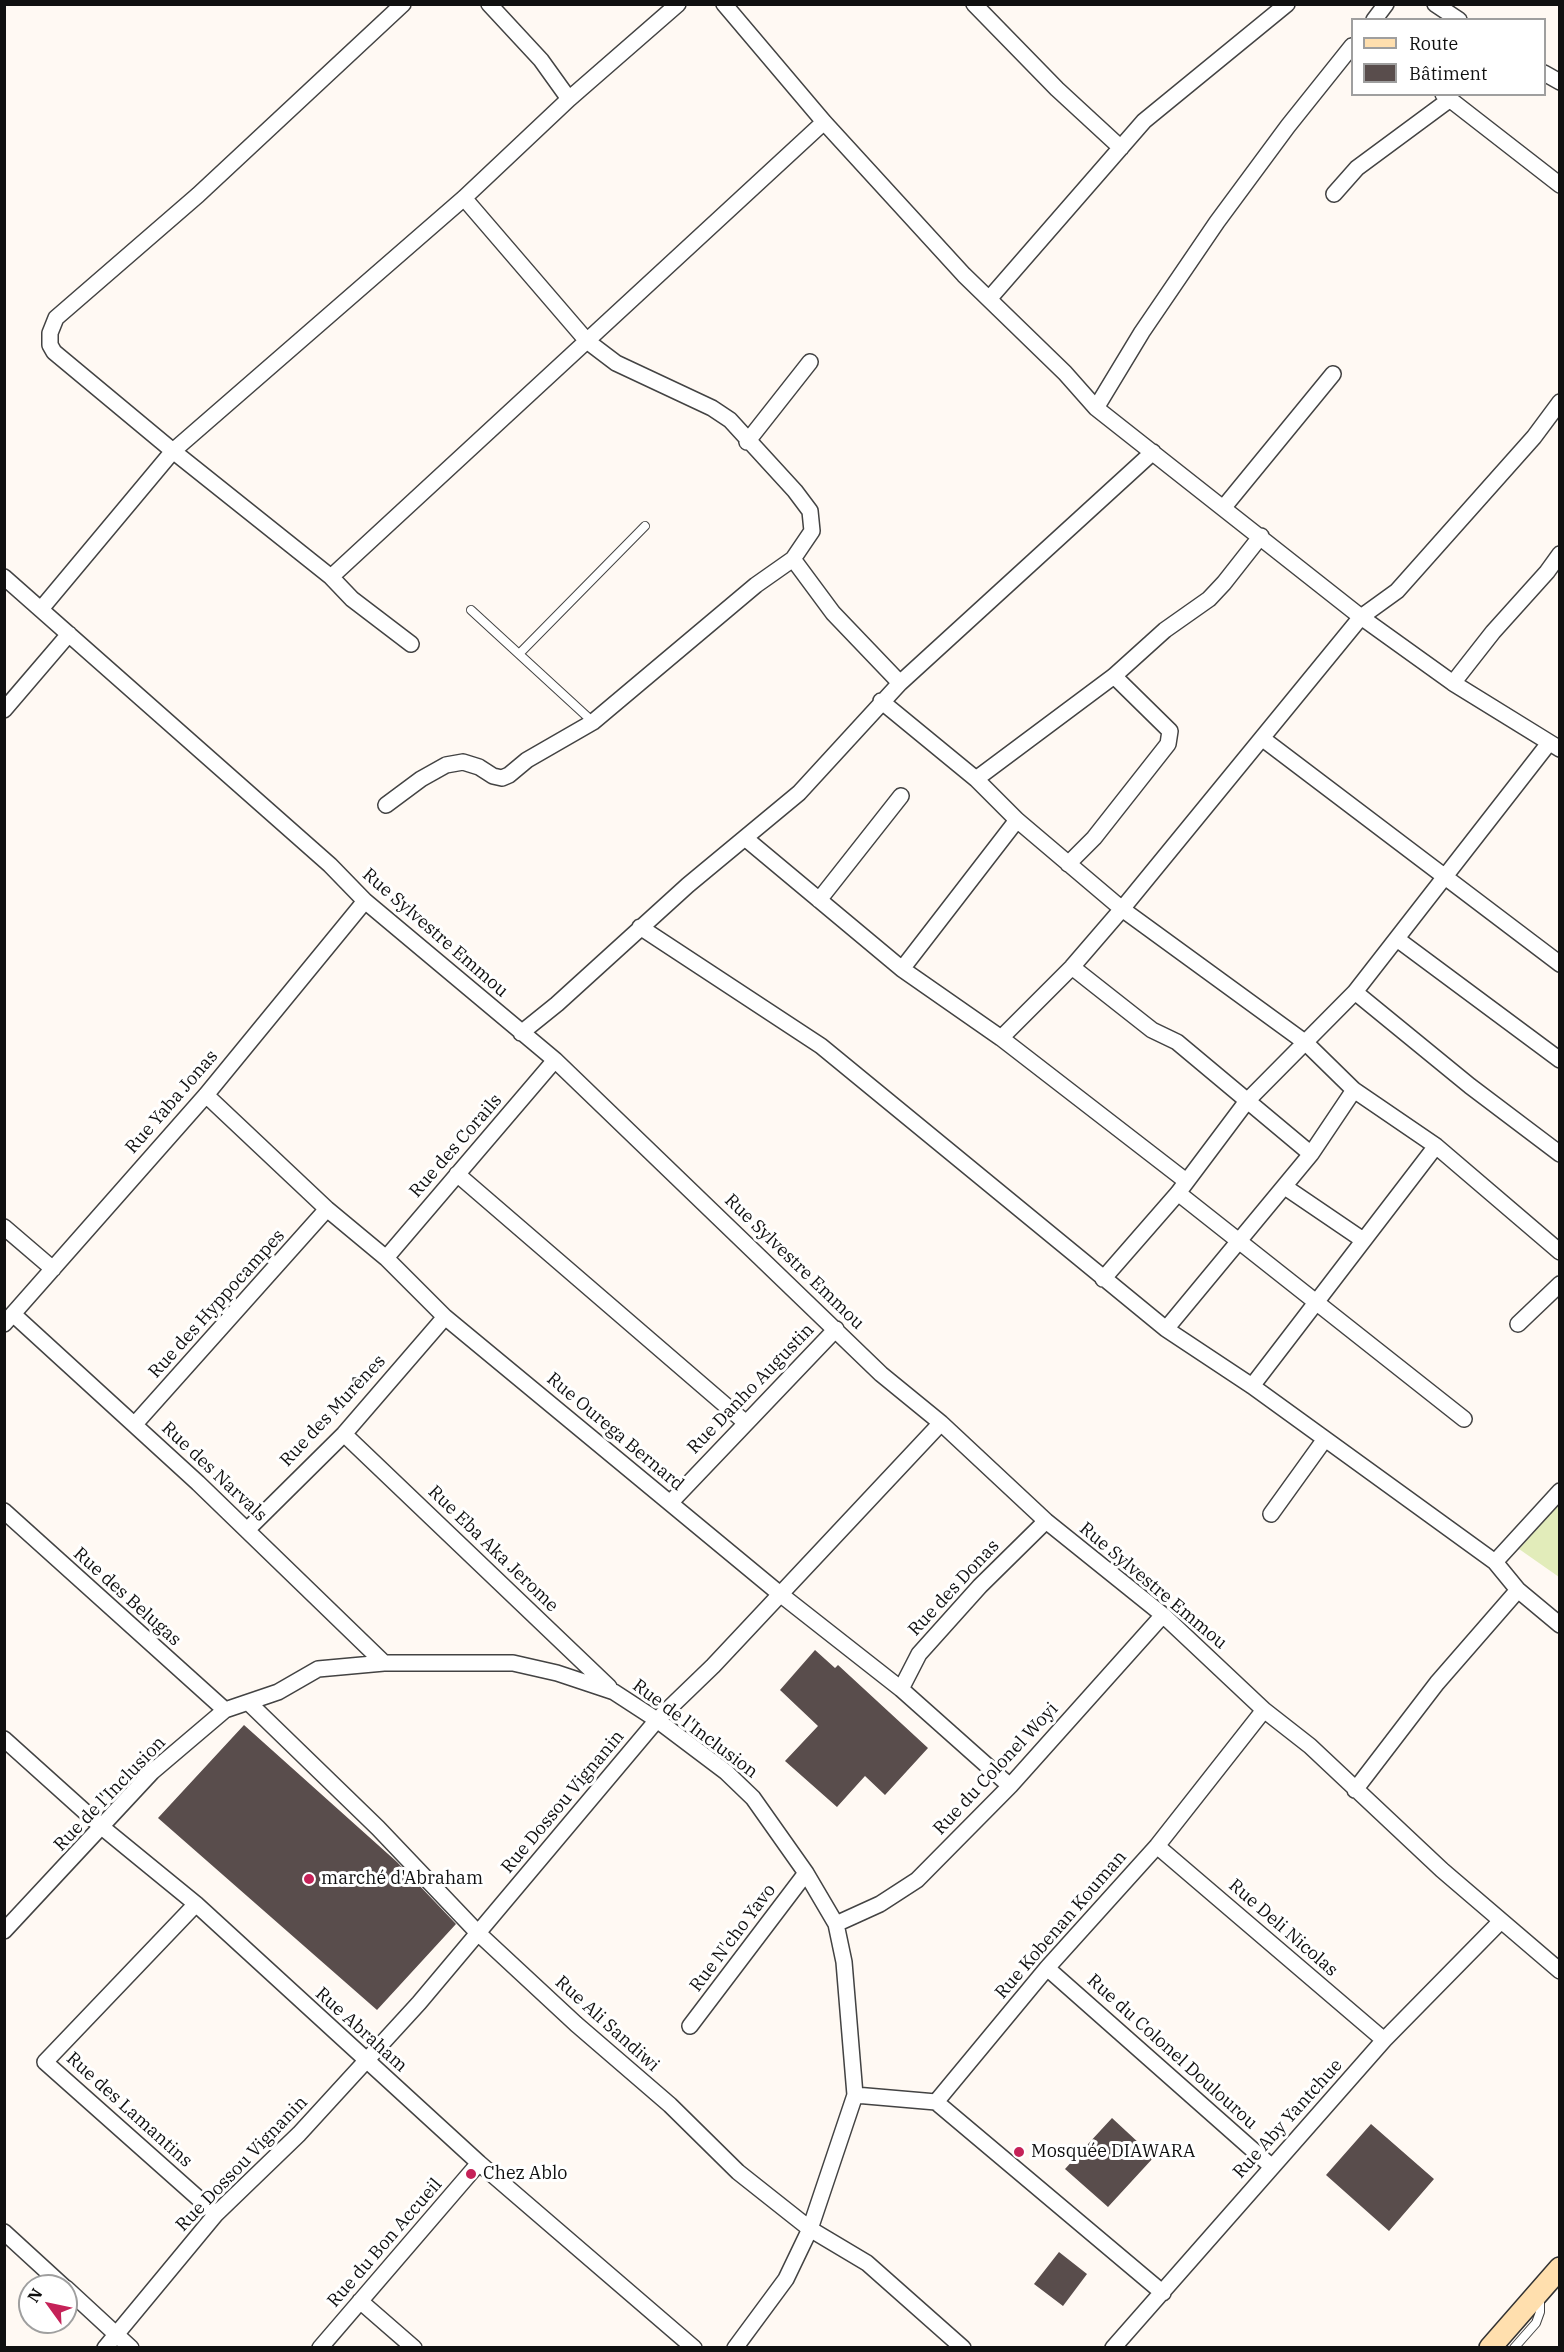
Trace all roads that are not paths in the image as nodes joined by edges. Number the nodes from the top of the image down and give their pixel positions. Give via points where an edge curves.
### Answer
1 (403, 4) edge
2 (489, 4) edge
3 (678, 4) edge
4 (724, 4) edge
5 (974, 4) edge
6 (1287, 4) edge
7 (1386, 4) edge
8 (1435, 4) edge
9 (1376, 18) edge
10 (1456, 18) edge
11 (1351, 48) edge
12 (1546, 74) edge
13 (1560, 82) edge
14 (1446, 97) edge
15 (569, 99) junction
16 (824, 122) junction
17 (1121, 148) junction
18 (1560, 185) edge
19 (1334, 194) dead end
20 (464, 198) junction
21 (989, 299) junction
22 (586, 341) junction
23 (810, 362) dead end
24 (1333, 374) dead end
25 (1560, 402) edge
26 (1096, 408) junction
27 (747, 441) junction
28 (173, 451) junction
29 (1153, 452) junction
30 (1224, 507) junction
31 (645, 526) dead end
32 (1261, 536) junction
33 (1560, 554) edge
34 (793, 559) junction
35 (331, 576) junction
36 (4, 577) edge
37 (41, 609) junction
38 (471, 610) dead end
39 (1361, 617) junction
40 (69, 634) junction
41 (411, 644) dead end
42 (519, 654) junction
43 (1114, 676) junction
44 (900, 683) junction
45 (1453, 683) junction
46 (881, 701) junction
47 (4, 710) edge
48 (593, 722) junction
49 (1263, 739) junction
50 (1554, 746) edge
51 (976, 779) junction
52 (901, 796) dead end
53 (386, 805) dead end
54 (1017, 820) junction
55 (745, 838) junction
56 (1068, 864) junction
57 (1443, 876) junction
58 (819, 900) junction
59 (364, 902) junction
60 (1122, 909) junction
61 (640, 927) junction
62 (1397, 939) junction
63 (1560, 964) edge
64 (1072, 967) junction
65 (902, 969) junction
66 (1355, 992) junction
67 (521, 1033) junction
68 (1000, 1038) junction
69 (1306, 1043) junction
70 (555, 1060) junction
71 (1560, 1060) edge
72 (1354, 1090) junction
73 (206, 1095) junction
74 (1247, 1101) junction
75 (1436, 1146) junction
76 (1311, 1154) junction
77 (1560, 1154) edge
78 (458, 1174) junction
79 (1182, 1187) junction
80 (1285, 1187) junction
81 (327, 1209) junction
82 (4, 1227) edge
83 (1238, 1239) junction
84 (1363, 1240) junction
85 (1560, 1252) edge
86 (386, 1258) junction
87 (53, 1269) junction
88 (1103, 1279) junction
89 (1560, 1284) edge
90 (1315, 1304) junction
91 (446, 1317) junction
92 (9, 1319) edge
93 (1518, 1324) dead end
94 (836, 1329) junction
95 (1166, 1329) junction
96 (1252, 1386) junction
97 (1464, 1419) dead end
98 (746, 1423) junction
99 (941, 1423) junction
100 (135, 1424) junction
101 (344, 1434) junction
102 (1325, 1439) junction
103 (1560, 1491) edge
104 (670, 1503) junction
105 (4, 1511) edge
106 (1272, 1514) dead end
107 (1046, 1521) junction
108 (247, 1530) junction
109 (1496, 1562) junction
110 (1518, 1590) junction
111 (780, 1594) junction
112 (1163, 1615) junction
113 (1560, 1625) edge
114 (384, 1663) junction
115 (901, 1689) junction
116 (614, 1692) junction
117 (249, 1703) junction
118 (225, 1710) junction
119 (1264, 1710) junction
120 (657, 1720) junction
121 (5, 1739) edge
122 (1010, 1786) junction
123 (1355, 1790) junction
124 (103, 1828) junction
125 (1157, 1846) junction
126 (806, 1873) junction
127 (196, 1904) junction
128 (1500, 1922) junction
129 (836, 1924) junction
130 (4, 1931) edge
131 (478, 1933) junction
132 (1047, 1968) junction
133 (1560, 1971) edge
134 (690, 2026) dead end
135 (1384, 2040) junction
136 (366, 2062) junction
137 (855, 2095) junction
138 (936, 2102) junction
139 (479, 2163) junction
140 (1271, 2166) junction
141 (216, 2214) junction
142 (810, 2229) junction
143 (4, 2232) edge
144 (1560, 2268) edge
145 (51, 2274) edge
146 (1540, 2290) junction
147 (1163, 2293) junction
148 (78, 2299) edge
149 (360, 2301) junction
150 (116, 2334) junction
151 (105, 2348) edge
152 (131, 2348) edge
153 (320, 2348) edge
154 (414, 2348) edge
155 (694, 2348) edge
156 (735, 2348) edge
157 (963, 2348) edge
158 (1113, 2348) edge
159 (1490, 2348) edge
160 (1514, 2348) edge

1 - 28 street via 198,195 56,318 50,333 54,352
2 - 15 street via 541,60
3 - 15 street
4 - 16 street
5 - 17 street
6 - 17 street via 1144,121
7 - 9 street
8 - 10 street
11 - 26 street via 1217,222
12 - 13 street
14 - 18 street
14 - 19 street via 1357,168
15 - 20 street
16 - 21 street
16 - 22 street
17 - 21 street
20 - 22 street
20 - 28 street
21 - 26 street
22 - 27 street via 616,363 712,408 730,420
22 - 35 street
23 - 27 street
24 - 30 street
25 - 39 street via 1534,437 1397,591
26 - 29 street
27 - 34 street via 810,511 812,531
28 - 35 street
28 - 37 street
29 - 30 street
29 - 44 street
30 - 32 street
31 - 42 lane
32 - 39 street
32 - 43 street via 1209,599 1165,630
33 - 45 street
34 - 44 street via 833,613
34 - 48 street via 756,585
35 - 41 street via 352,599
36 - 37 street, Rue Sylvestre Emmou
37 - 40 street, Rue Sylvestre Emmou
38 - 42 lane
39 - 45 street
39 - 49 street
40 - 47 street
40 - 59 street, Rue Sylvestre Emmou via 330,866
42 - 48 lane
43 - 51 street
43 - 56 street via 1170,731 1168,744 1107,822
44 - 46 street
45 - 50 street
46 - 51 street
46 - 55 street via 799,793
48 - 53 street via 502,778 463,762 446,765
49 - 57 street
49 - 60 street
50 - 57 street
51 - 54 street
52 - 58 street
54 - 56 street
54 - 65 street
55 - 58 street
55 - 61 street
56 - 60 street
57 - 62 street
57 - 63 street
58 - 65 street
59 - 67 street, Rue Sylvestre Emmou
59 - 73 street, Rue Yaba Jonas
60 - 64 street
60 - 69 street
61 - 67 street
61 - 88 street via 821,1046
62 - 66 street
62 - 71 street
64 - 68 street
64 - 74 street via 1152,1030 1177,1042
65 - 68 street
66 - 69 street
66 - 77 street
67 - 70 street, Rue Sylvestre Emmou
68 - 79 street
69 - 72 street
69 - 74 street
70 - 78 street, Rue des Corails
70 - 94 street, Rue Sylvestre Emmou
72 - 75 street
72 - 76 street
73 - 81 street, Rue Ourega Bernard
73 - 87 street, Rue Yaba Jonas
74 - 76 street
74 - 79 street
75 - 84 street
75 - 85 street
76 - 80 street
78 - 86 street, Rue des Corails
78 - 98 street
79 - 83 street
79 - 88 street
80 - 83 street
80 - 84 street
81 - 86 street, Rue Ourega Bernard
81 - 100 street, Rue des Hyppocampes
82 - 87 street
83 - 90 street
83 - 95 street
84 - 90 street
86 - 91 street, Rue Ourega Bernard
87 - 92 street, Rue Yaba Jonas
88 - 95 street
89 - 93 street
90 - 96 street
90 - 97 street
91 - 101 street, Rue des Murênes
91 - 104 street, Rue Ourega Bernard
92 - 100 street, Rue des Narvals
94 - 98 street, Rue Danho Augustin
94 - 99 street, Rue Sylvestre Emmou via 881,1374
95 - 96 street
96 - 102 street
98 - 104 street, Rue Danho Augustin
99 - 107 street, Rue Sylvestre Emmou
99 - 111 street, Rue Dossou Vignanin
100 - 108 street, Rue des Narvals
101 - 108 street, Rue des Murênes
101 - 116 street, Rue Eba Aka Jerome
102 - 106 street
102 - 109 street
103 - 109 street
104 - 111 street, Rue Ourega Bernard
105 - 118 street, Rue des Belugas
107 - 112 street, Rue Sylvestre Emmou
107 - 115 street, Rue des Donas via 919,1654
108 - 114 street, Rue des Narvals
109 - 110 street
110 - 113 street
110 - 123 street via 1437,1683
111 - 115 street, Rue Ourega Bernard
111 - 120 street, Rue Dossou Vignanin
112 - 119 street, Rue Sylvestre Emmou
112 - 122 street, Rue du Colonel Woyi
114 - 116 street, Rue de l'Inclusion via 513,1663 557,1672
114 - 117 street, Rue de l'Inclusion via 318,1669
115 - 122 street, Rue Ourega Bernard
116 - 120 street, Rue de l'Inclusion
117 - 118 street, Rue de l'Inclusion
117 - 131 street, Rue Ali Sandiwi via 378,1828
118 - 124 street, Rue de l'Inclusion via 152,1772
119 - 123 street, Rue Sylvestre Emmou via 1310,1746
119 - 125 street, Rue Kobenan Kouman
120 - 126 street, Rue de l'Inclusion via 726,1772 753,1798
120 - 131 street, Rue Dossou Vignanin
121 - 124 street, Rue Abraham
122 - 129 street, Rue du Colonel Woyi via 917,1880 880,1904
123 - 128 street, Rue Sylvestre Emmou
124 - 127 street, Rue Abraham
124 - 130 street, Rue de l'Inclusion
125 - 132 street, Rue Kobenan Kouman
125 - 135 street, Rue Deli Nicolas
126 - 129 street, Rue de l'Inclusion
126 - 134 street, Rue N'cho Yavo
127 - 136 street, Rue Abraham
127 - 141 street, Rue des Lamantins via 45,2062
128 - 133 street, Rue Sylvestre Emmou
128 - 135 street, Rue Aby Yantchue
129 - 137 street, Rue de l'Inclusion via 844,1962
131 - 136 street, Rue Dossou Vignanin
131 - 142 street, Rue Ali Sandiwi via 670,2105 738,2172
132 - 138 street, Rue Kobenan Kouman
132 - 140 street, Rue du Colonel Doulourou
135 - 140 street, Rue Aby Yantchue
136 - 139 street, Rue Abraham
136 - 141 street, Rue Dossou Vignanin
137 - 138 street
137 - 142 street, Rue de l'Inclusion
138 - 147 street
139 - 149 street, Rue du Bon Accueil
139 - 155 street, Rue Abraham
140 - 147 street, Rue Aby Yantchue
141 - 150 street, Rue Dossou Vignanin
142 - 156 street, Rue de l'Inclusion via 786,2279
142 - 157 street, Rue Ali Sandiwi via 867,2263
143 - 145 street
144 - 146 street
146 - 159 street
146 - 160 lane via 1536,2323
147 - 158 street, Rue Aby Yantchue
148 - 150 street
149 - 153 street, Rue du Bon Accueil
149 - 154 street
150 - 151 street, Rue Dossou Vignanin
150 - 152 street

